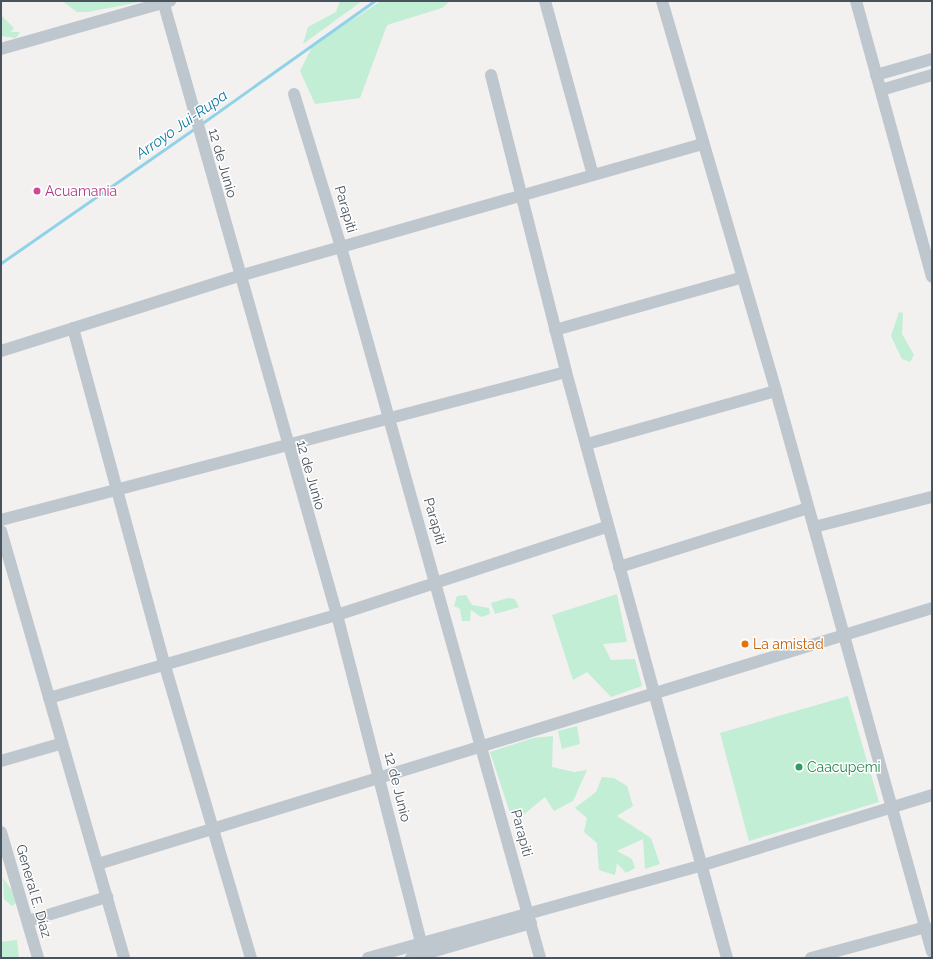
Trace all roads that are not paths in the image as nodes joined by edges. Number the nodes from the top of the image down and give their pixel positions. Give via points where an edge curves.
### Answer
1 (545, 1) edge
2 (662, 1) edge
3 (856, 1) edge
4 (166, 2) edge
5 (1, 50) edge
6 (932, 59) edge
7 (491, 75) dead end
8 (876, 75) junction
9 (932, 75) edge
10 (881, 90) junction
11 (294, 94) dead end
12 (702, 144) junction
13 (592, 175) junction
14 (522, 197) junction
15 (341, 247) junction
16 (239, 276) junction
17 (743, 277) junction
18 (932, 277) edge
19 (73, 328) junction
20 (555, 330) junction
21 (1, 351) edge
22 (566, 372) junction
23 (776, 391) junction
24 (389, 418) junction
25 (587, 444) junction
26 (286, 445) junction
27 (117, 490) junction
28 (932, 497) edge
29 (808, 508) junction
30 (1, 520) edge
31 (607, 527) junction
32 (814, 527) junction
33 (1, 531) edge
34 (619, 567) junction
35 (436, 580) junction
36 (932, 608) edge
37 (337, 615) junction
38 (844, 636) junction
39 (165, 666) junction
40 (656, 693) junction
41 (49, 698) junction
42 (60, 744) junction
43 (482, 745) junction
44 (1, 761) edge
45 (381, 776) junction
46 (932, 795) edge
47 (892, 806) junction
48 (211, 828) junction
49 (1, 832) edge
50 (98, 864) junction
51 (700, 866) junction
52 (107, 897) junction
53 (530, 918) junction
54 (28, 921) junction
55 (926, 927) junction
56 (428, 951) edge
57 (932, 952) edge
58 (38, 958) edge
59 (124, 958) edge
60 (250, 958) edge
61 (368, 958) edge
62 (411, 958) edge
63 (540, 958) edge
64 (727, 958) edge
65 (811, 958) edge

1 - 13 street
2 - 12 street
3 - 8 street
4 - 5 street
4 - 16 street, 12 de Junio
6 - 8 street
7 - 14 street
8 - 10 street
9 - 10 street
10 - 18 street
11 - 15 street, Parapiti
12 - 13 street
12 - 17 street
13 - 14 street
14 - 15 street
14 - 20 street
15 - 16 street
15 - 24 street, Parapiti
16 - 19 street
16 - 26 street, 12 de Junio
17 - 20 street
17 - 23 street
19 - 21 street
19 - 27 street
20 - 22 street
22 - 24 street
22 - 25 street
23 - 25 street
23 - 29 street
24 - 26 street
24 - 35 street, Parapiti
25 - 31 street
26 - 27 street
26 - 37 street, 12 de Junio
27 - 30 street
27 - 39 street
28 - 32 street
29 - 32 street
29 - 34 street
31 - 34 street
31 - 35 street
32 - 38 street
33 - 41 street
34 - 40 street
35 - 37 street
35 - 43 street, Parapiti
36 - 38 street
37 - 39 street
37 - 45 street, 12 de Junio
38 - 40 street
38 - 47 street
39 - 41 street
39 - 48 street
40 - 43 street
40 - 51 street
41 - 42 street
42 - 44 street
42 - 50 street
43 - 45 street
43 - 53 street, Parapiti
45 - 48 street
45 - 56 street, 12 de Junio
46 - 47 street
47 - 51 street
47 - 55 street
48 - 50 street
48 - 60 street
49 - 54 street, General E. Díaz
50 - 52 street
51 - 53 street
51 - 64 street
52 - 54 street
52 - 59 street
53 - 56 street
53 - 63 street, Parapiti
54 - 58 street, General E. Díaz
55 - 57 street
55 - 65 street
56 - 61 street
56 - 62 street

